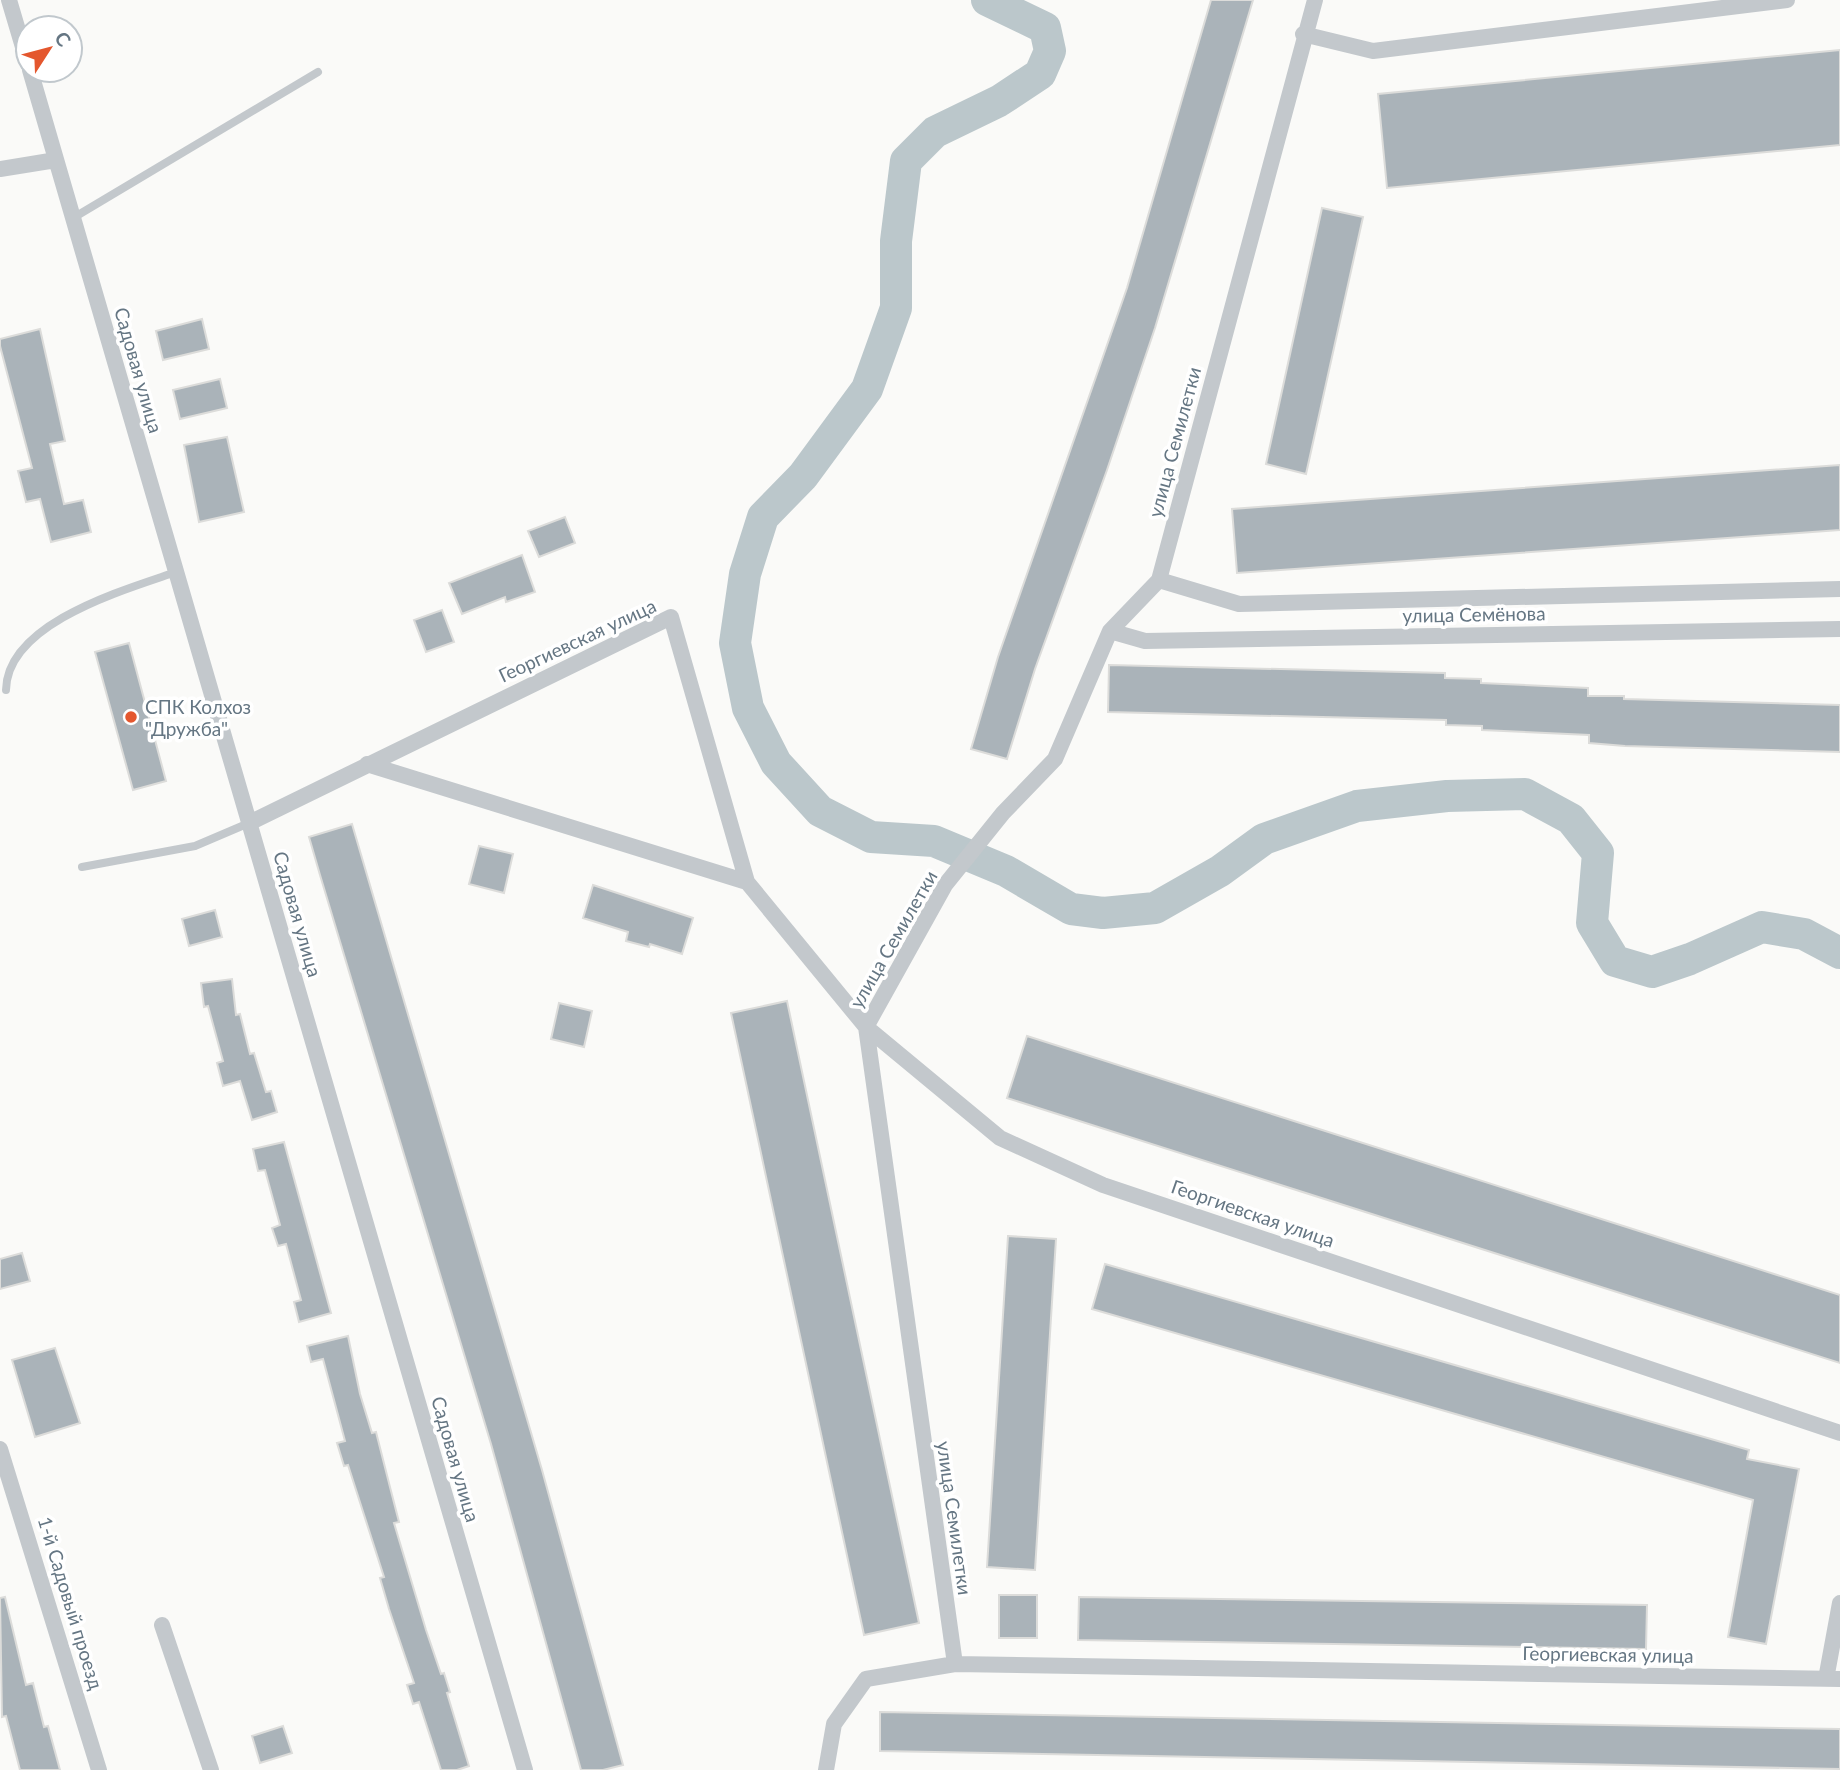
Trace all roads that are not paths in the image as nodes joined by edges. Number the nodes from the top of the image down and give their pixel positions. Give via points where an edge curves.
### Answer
1 (9, 0) edge
2 (1315, 0) edge
3 (1787, 0) edge
4 (14, 17) edge
5 (1303, 34) junction
6 (317, 72) dead end
7 (34, 84) edge
8 (56, 160) junction
9 (0, 169) edge
10 (73, 218) junction
11 (176, 572) junction
12 (1159, 580) junction
13 (1840, 589) edge
14 (1840, 629) edge
15 (1110, 631) junction
16 (6, 690) dead end
17 (367, 764) junction
18 (249, 823) junction
19 (82, 867) dead end
20 (747, 882) junction
21 (866, 1027) junction
22 (1840, 1433) edge
23 (0, 1450) edge
24 (1840, 1603) edge
25 (162, 1625) dead end
26 (955, 1664) junction
27 (1833, 1679) edge
28 (99, 1770) edge
29 (211, 1770) edge
30 (525, 1770) edge
31 (826, 1770) edge

1 - 4 street
2 - 5 street, улица Семилетки
3 - 5 street via 1373,51
5 - 12 street, улица Семилетки
6 - 10 lane
7 - 8 street, Садовая улица
8 - 9 street
8 - 10 street, Садовая улица
10 - 11 street, Садовая улица
11 - 16 lane via 80,606 24,646 12,661
11 - 18 street, Садовая улица
12 - 13 street, улица Семёнова via 1239,604
12 - 15 street, улица Семилетки
14 - 15 street, улица Семёнова via 1145,641
15 - 21 street, улица Семилетки via 1055,759 1003,813 945,885
17 - 18 street, Георгиевская улица
17 - 20 street
17 - 20 street, Георгиевская улица via 671,617
18 - 19 lane via 195,846
18 - 30 street, Садовая улица
20 - 21 street, Георгиевская улица
21 - 22 street, Георгиевская улица via 1000,1138 1103,1185
21 - 26 street, улица Семилетки
23 - 28 street, 1-й Садовый проезд
24 - 27 street
25 - 29 street
26 - 27 street, Георгиевская улица
26 - 31 street via 866,1679 834,1724

